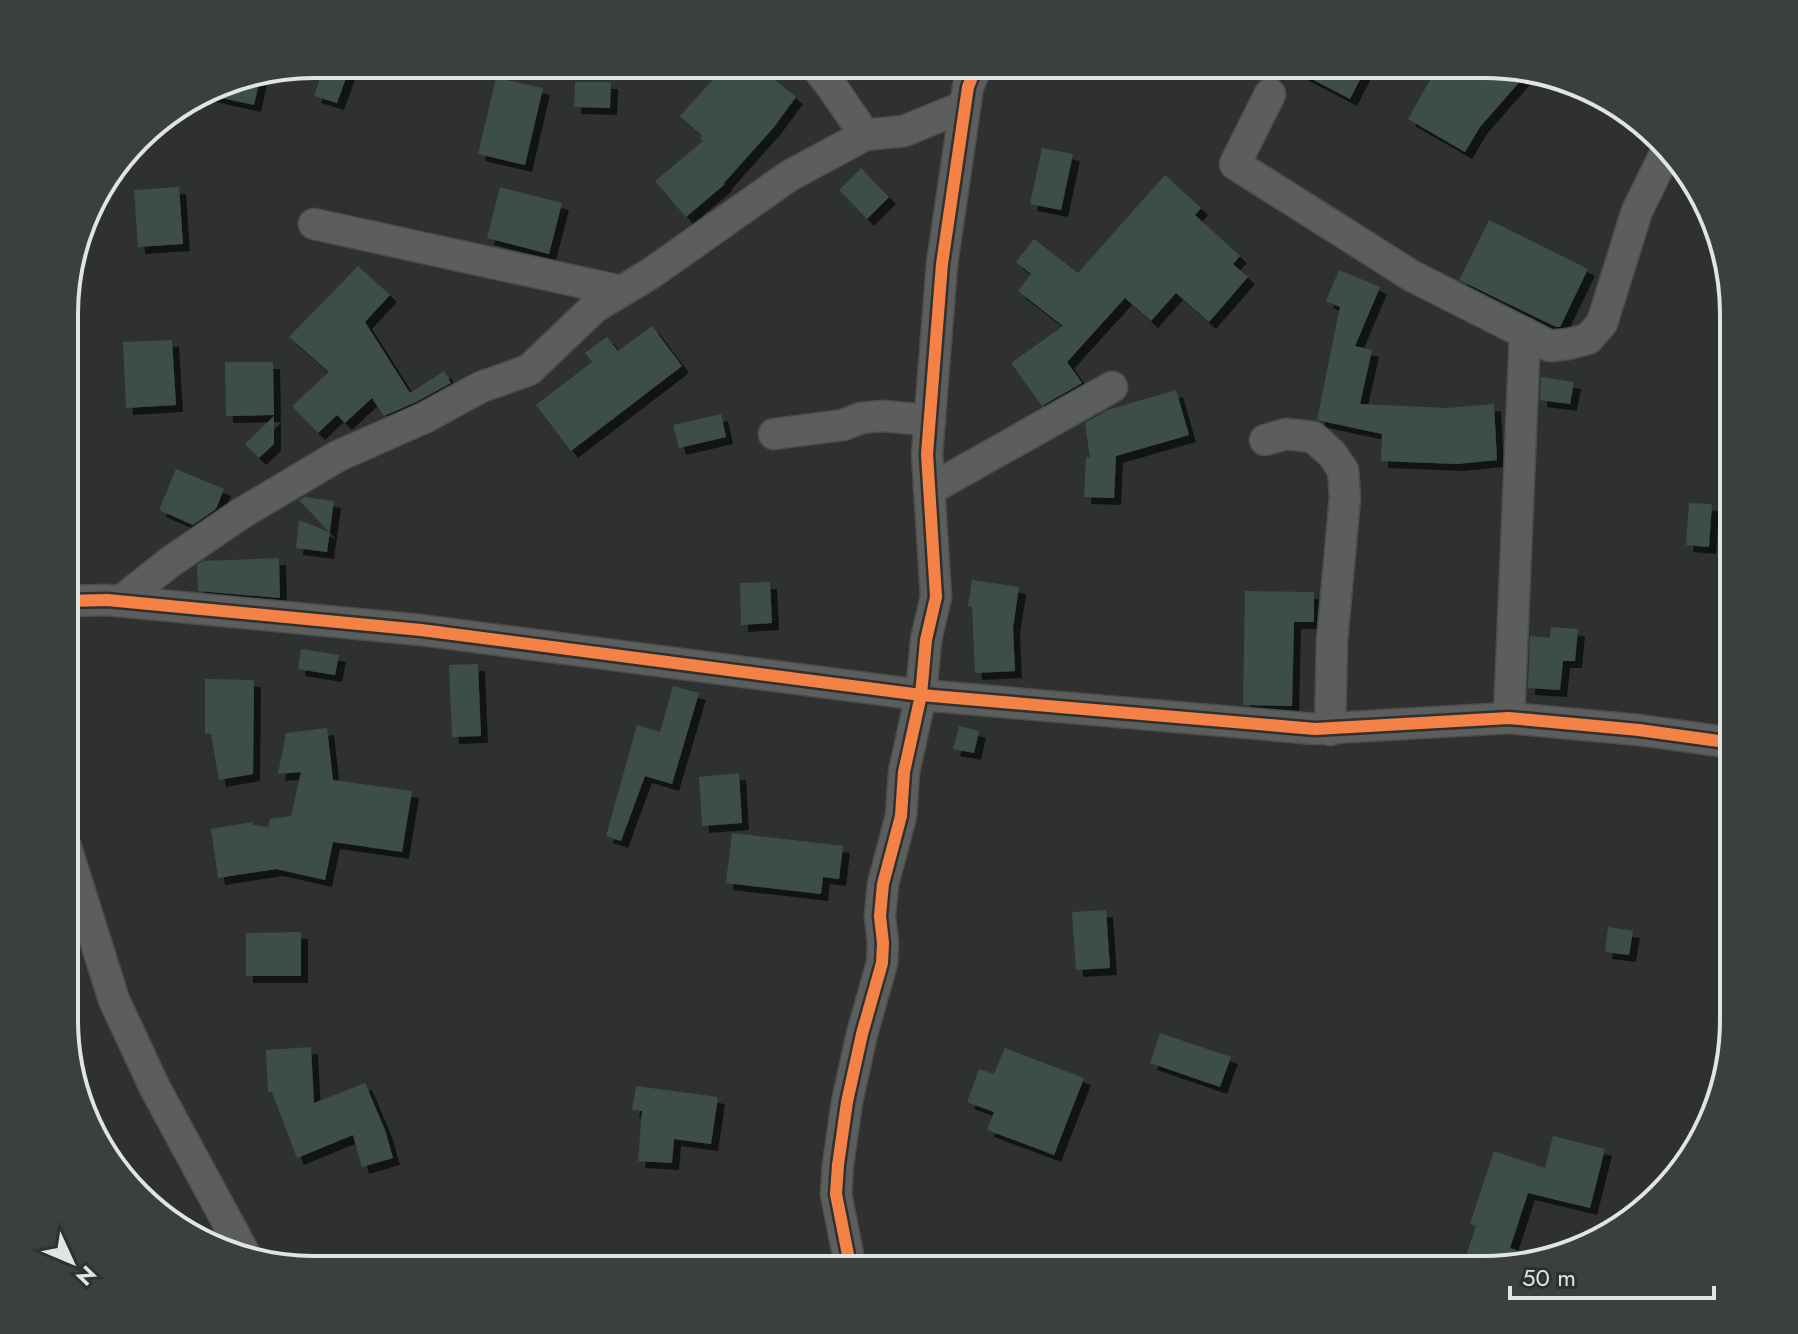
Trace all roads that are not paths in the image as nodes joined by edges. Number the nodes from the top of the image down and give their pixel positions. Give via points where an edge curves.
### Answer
1 (824, 78) edge
2 (971, 79) edge
3 (1270, 94) dead end
4 (965, 106) junction
5 (865, 135) junction
6 (1662, 160) edge
7 (314, 224) dead end
8 (621, 291) junction
9 (1525, 333) junction
10 (1112, 387) dead end
11 (930, 420) junction
12 (774, 434) dead end
13 (1265, 440) dead end
14 (929, 490) junction
15 (78, 601) edge
16 (121, 601) junction
17 (921, 695) junction
18 (1509, 718) junction
19 (1330, 730) junction
20 (1719, 741) edge
21 (79, 888) edge
22 (239, 1243) edge
23 (848, 1255) edge

1 - 5 street
2 - 4 street
3 - 9 street via 1235,164 1412,276
4 - 5 street via 904,131
4 - 11 street via 942,264
5 - 8 street via 789,176
6 - 9 street via 1637,211 1602,323 1588,339 1568,344 1550,346
7 - 8 street
8 - 16 street via 595,307 529,370 481,387 338,456 230,521
9 - 18 street
10 - 14 street
11 - 12 street via 882,416
11 - 14 street
13 - 19 street via 1286,434 1313,437 1343,470
14 - 17 street via 936,597
15 - 16 street
16 - 17 street via 421,630
17 - 19 street
17 - 23 street via 904,772 901,816 883,884 882,963 847,1102 838,1165 836,1194
18 - 19 street
18 - 20 street
21 - 22 street via 114,1000

